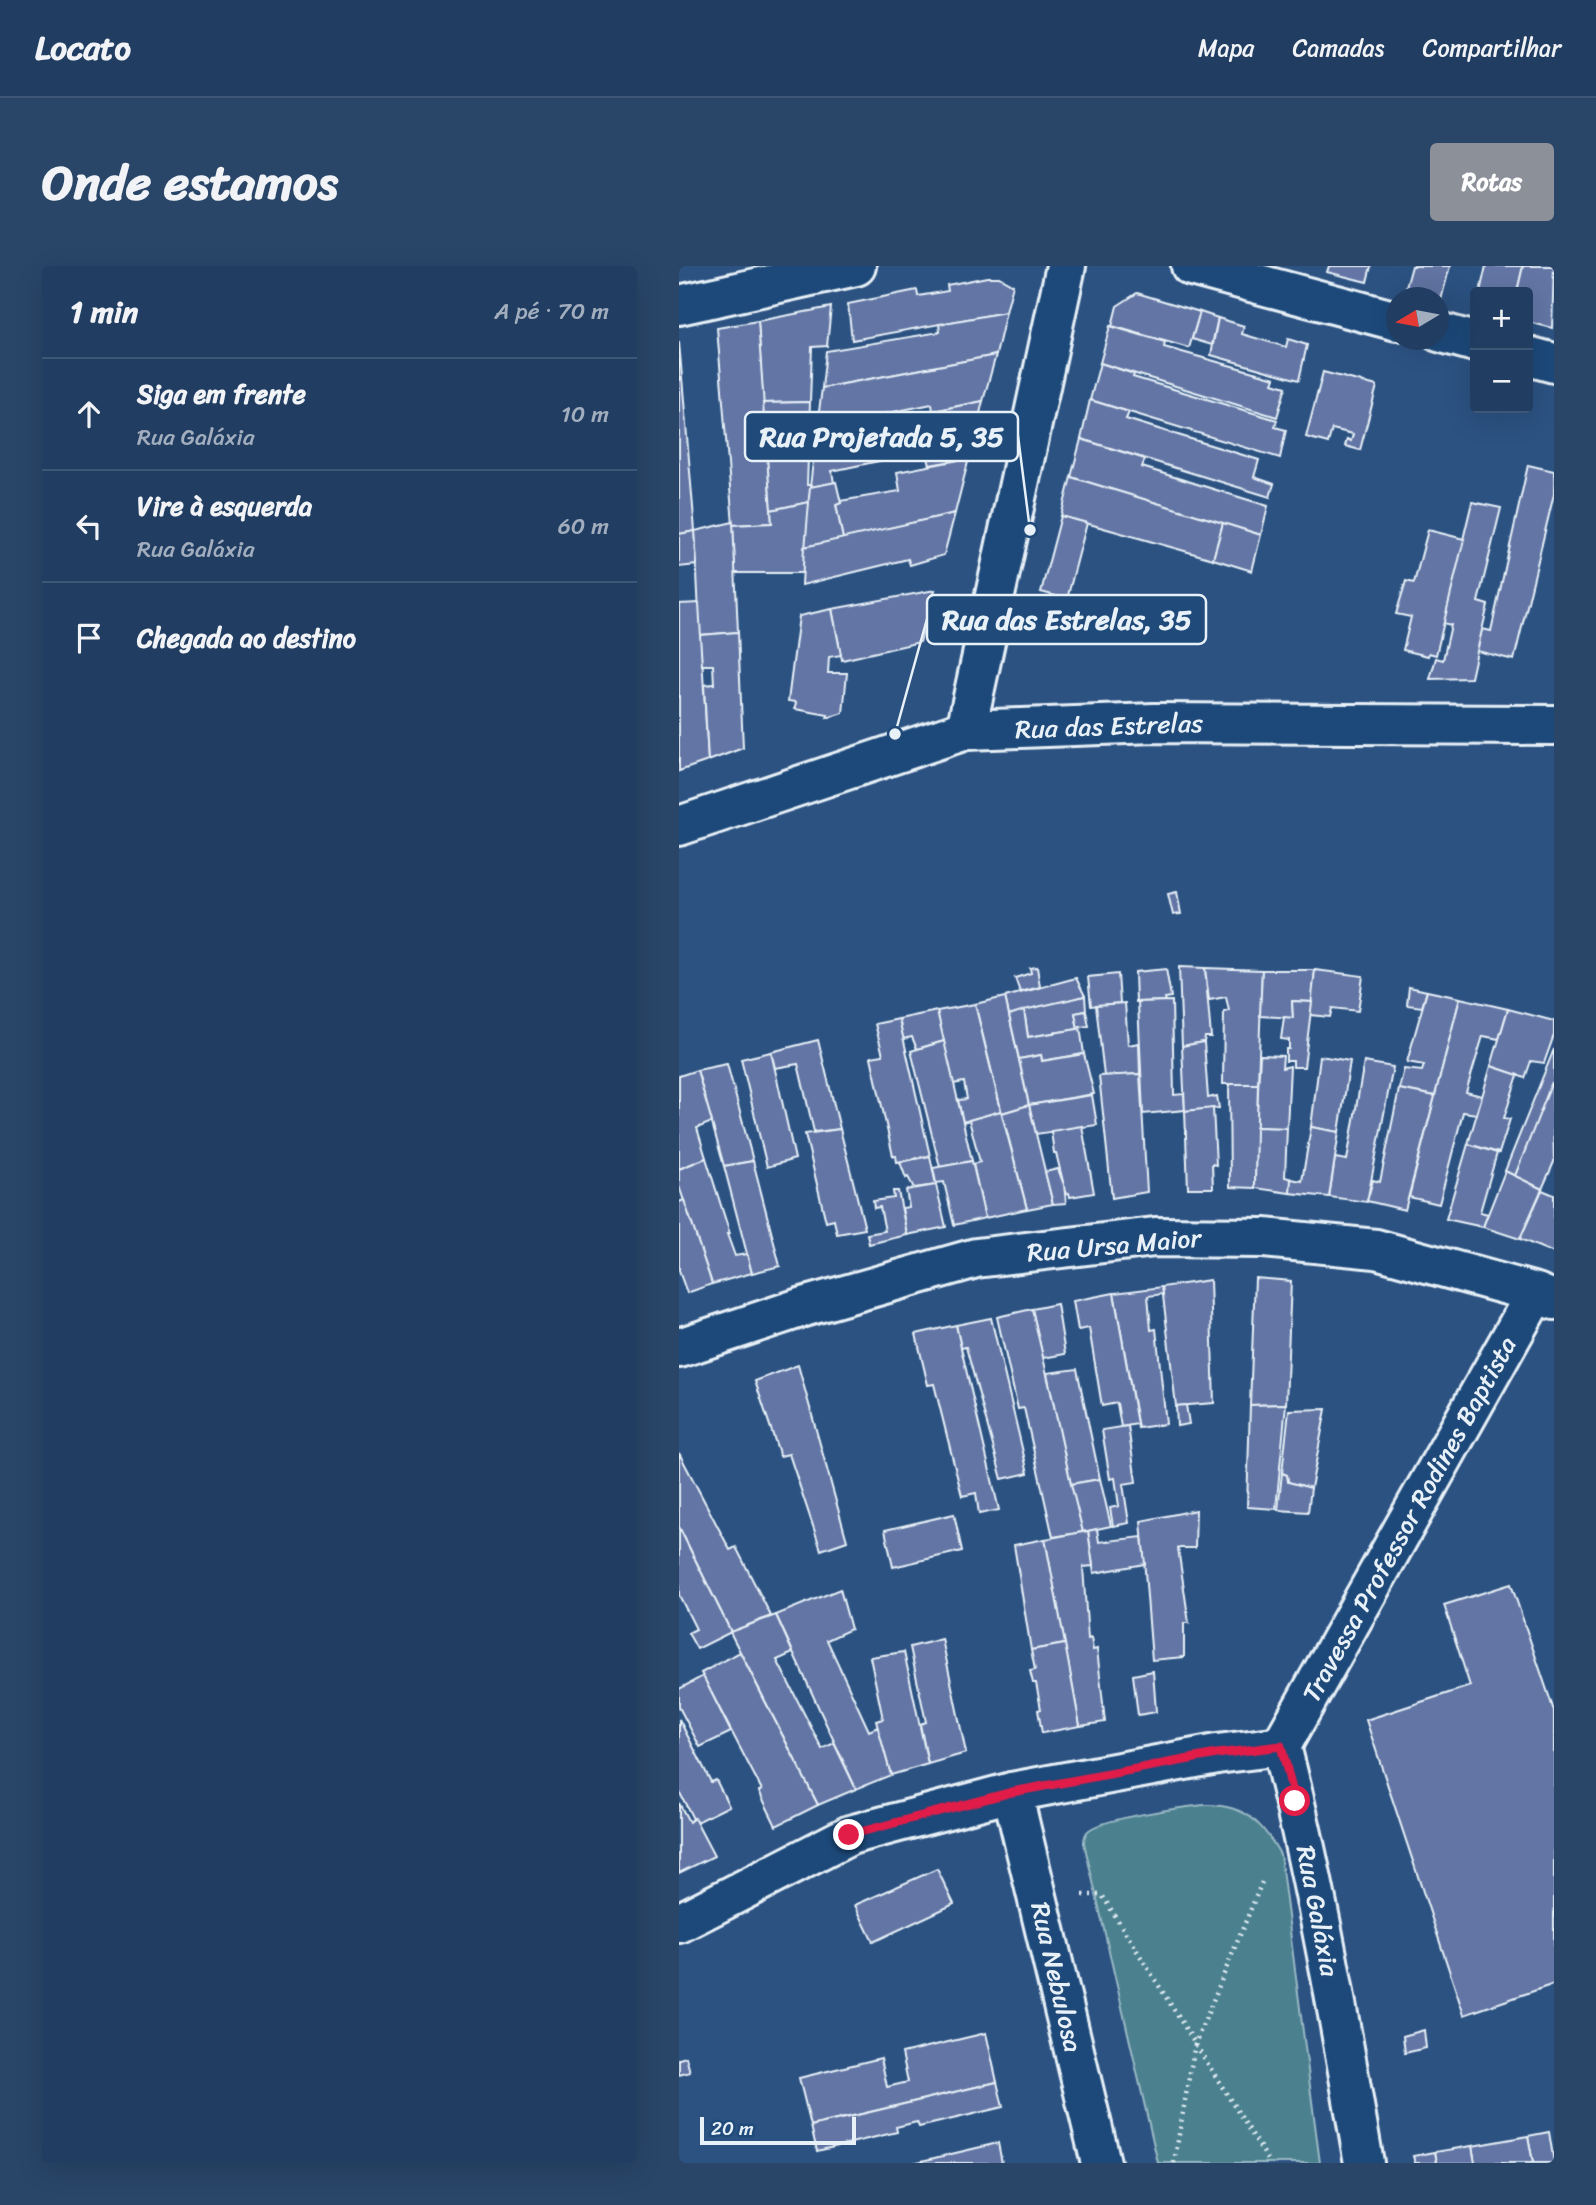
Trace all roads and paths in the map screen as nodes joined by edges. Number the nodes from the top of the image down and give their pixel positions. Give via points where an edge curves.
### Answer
1 (856, 266) edge
2 (1066, 266) edge
3 (1191, 266) edge
4 (679, 304) edge
5 (1386, 318) edge
6 (1449, 335) edge
7 (1470, 341) edge
8 (1533, 357) edge
9 (1554, 363) edge
10 (1554, 725) edge
11 (966, 730) junction
12 (679, 826) edge
13 (1545, 1297) edge
14 (679, 1348) edge
15 (1281, 1746) junction
16 (1012, 1792) junction
17 (1264, 1878) dead end
18 (1038, 1896) junction
19 (679, 1923) edge
20 (1195, 2044) junction
21 (1101, 2163) edge
22 (1174, 2163) edge
23 (1270, 2163) edge
24 (1364, 2163) edge

1 - 4 street
2 - 11 street
3 - 5 street
6 - 7 street
8 - 9 street
10 - 11 street, Rua das Estrelas via 1154,723
11 - 12 street, Rua das Estrelas
13 - 14 street, Rua Ursa Maior via 1376,1250 1264,1238 1155,1237 976,1258
13 - 15 street, Travessa Professor Rodines Baptista
15 - 16 street
15 - 24 street, Rua Galáxia via 1330,1973
16 - 18 street, Rua Nebulosa
16 - 19 street via 849,1835
17 - 20 path
18 - 20 path via 1102,1895
18 - 21 street, Rua Nebulosa
20 - 22 path
20 - 23 path

